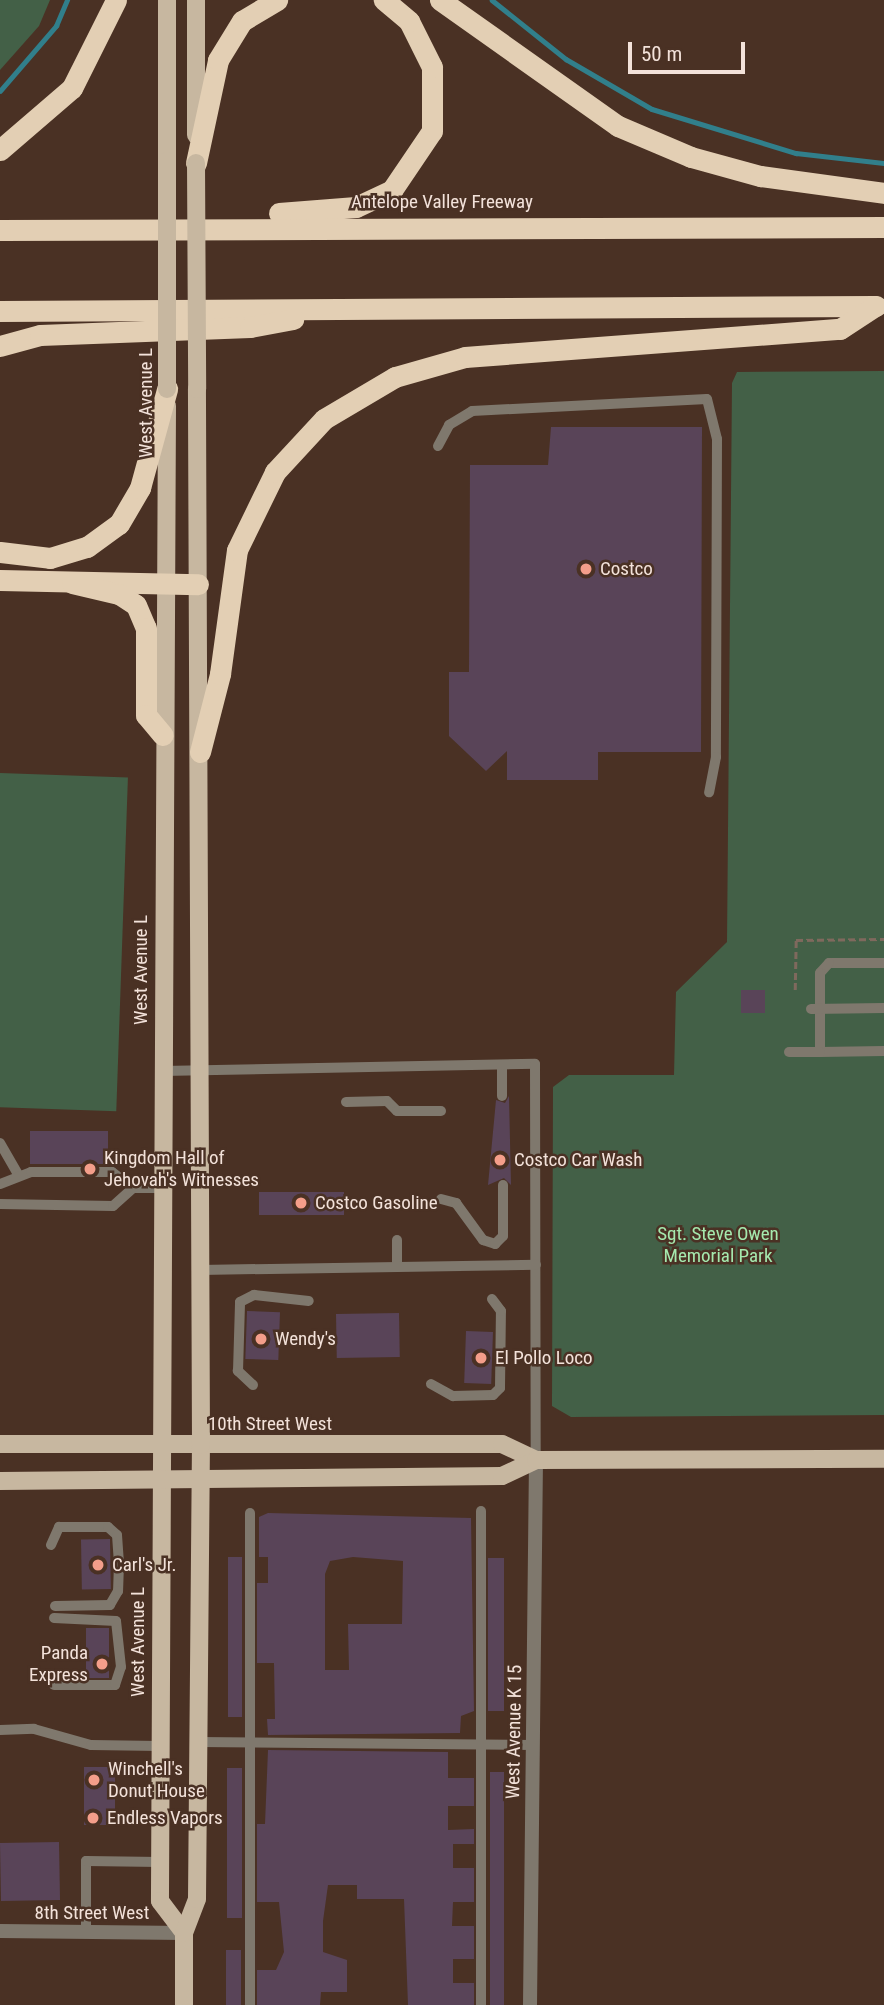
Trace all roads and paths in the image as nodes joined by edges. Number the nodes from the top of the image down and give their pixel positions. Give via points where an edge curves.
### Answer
1 (116, 0) edge
2 (167, 0) edge
3 (196, 0) edge
4 (276, 0) edge
5 (384, 0) edge
6 (440, 0) edge
7 (0, 150) edge
8 (195, 163) junction
9 (884, 193) edge
10 (884, 227) edge
11 (0, 230) edge
12 (29, 230) junction
13 (880, 306) edge
14 (341, 309) junction
15 (0, 311) edge
16 (0, 345) edge
17 (167, 389) junction
18 (438, 446) dead end
19 (0, 552) edge
20 (0, 580) edge
21 (72, 583) junction
22 (166, 583) junction
23 (198, 584) junction
24 (163, 735) junction
25 (200, 752) junction
26 (709, 792) dead end
27 (884, 939) edge
28 (884, 963) edge
29 (795, 989) dead end
30 (884, 1008) edge
31 (816, 1009) junction
32 (884, 1051) edge
33 (789, 1052) dead end
34 (820, 1052) junction
35 (502, 1065) junction
36 (162, 1071) junction
37 (198, 1071) junction
38 (502, 1096) dead end
39 (346, 1102) dead end
40 (441, 1111) dead end
41 (0, 1143) edge
42 (18, 1174) junction
43 (0, 1184) edge
44 (503, 1185) dead end
45 (132, 1188) junction
46 (161, 1188) junction
47 (441, 1199) dead end
48 (1, 1202) edge
49 (397, 1240) dead end
50 (536, 1265) junction
51 (397, 1266) junction
52 (200, 1270) junction
53 (492, 1299) dead end
54 (309, 1301) dead end
55 (431, 1384) dead end
56 (253, 1385) dead end
57 (0, 1444) edge
58 (160, 1445) junction
59 (201, 1446) junction
60 (884, 1459) edge
61 (536, 1460) junction
62 (200, 1479) junction
63 (159, 1480) junction
64 (0, 1481) edge
65 (481, 1510) dead end
66 (250, 1514) dead end
67 (51, 1545) dead end
68 (55, 1606) dead end
69 (54, 1618) dead end
70 (54, 1685) dead end
71 (0, 1730) edge
72 (198, 1742) junction
73 (250, 1742) junction
74 (481, 1744) junction
75 (533, 1745) junction
76 (159, 1746) junction
77 (160, 1862) junction
78 (0, 1931) edge
79 (86, 1932) junction
80 (184, 1933) junction
81 (184, 2005) edge
82 (250, 2005) edge
83 (481, 2005) edge
84 (530, 2005) edge

1 - 7 highway via 72,88
2 - 17 main road, West Avenue L, bridge
3 - 8 main road
4 - 8 highway via 242,21 218,60
5 - 12 highway via 409,21 423,46 435,93 432,131 392,190 356,207 98,218
6 - 9 highway via 618,126 691,157 760,176
8 - 23 main road, bridge
10 - 12 highway, Antelope Valley Freeway via 439,224
11 - 12 highway, Antelope Valley Freeway
13 - 14 highway
13 - 25 highway via 840,329 465,357 395,377 324,419 275,471 237,550 220,674
14 - 15 highway
14 - 16 highway via 250,327 40,335
17 - 19 highway via 140,488 119,524 87,547 50,558
17 - 22 main road, West Avenue L
18 - 26 lane via 449,425 472,411 707,399 717,439 716,757
20 - 21 highway
21 - 22 highway
21 - 24 highway via 119,594 136,606 146,628 146,715
22 - 23 highway
22 - 24 main road, West Avenue L
23 - 25 main road
24 - 36 main road, West Avenue L
25 - 37 main road
27 - 29 path via 796,940
28 - 31 lane via 829,963 820,973
30 - 31 lane
31 - 34 lane
32 - 34 lane
33 - 34 lane
35 - 37 lane
35 - 38 lane
35 - 50 lane via 535,1064
36 - 37 lane
36 - 46 main road, West Avenue L
37 - 52 main road
39 - 40 lane via 387,1101 397,1111
41 - 42 lane
42 - 43 lane
42 - 45 lane via 112,1172
44 - 47 lane via 503,1236 495,1244 483,1240 456,1203
45 - 46 lane
45 - 48 lane via 113,1206
46 - 58 main road, West Avenue L
49 - 51 lane
50 - 51 lane
50 - 61 lane
51 - 52 lane
52 - 59 main road
53 - 55 lane via 501,1311 500,1388 493,1395 453,1396
54 - 56 lane via 254,1295 240,1302 238,1371
57 - 58 main road, 10th Street West
58 - 59 main road, 10th Street West
58 - 63 main road, West Avenue L
59 - 61 main road, 10th Street West via 502,1444
59 - 62 main road
60 - 61 main road, 10th Street West
61 - 62 main road, 10th Street West via 502,1476
61 - 75 street, West Avenue K 15
62 - 63 main road, 10th Street West
62 - 72 main road
63 - 64 main road, 10th Street West
63 - 76 main road, West Avenue L
65 - 74 lane
66 - 73 lane
67 - 68 lane via 59,1527 108,1527 117,1535 118,1591 110,1605
69 - 70 lane via 116,1621 121,1667 115,1685
71 - 76 lane via 34,1729 91,1745
72 - 73 lane
72 - 80 main road via 197,1899
73 - 74 lane
73 - 82 lane
74 - 75 lane
74 - 83 lane
75 - 84 street, West Avenue K 15
76 - 77 main road, West Avenue L
77 - 79 lane via 86,1861
77 - 80 main road, West Avenue L via 160,1901
78 - 79 street, 8th Street West
79 - 80 street, 8th Street West
80 - 81 main road

